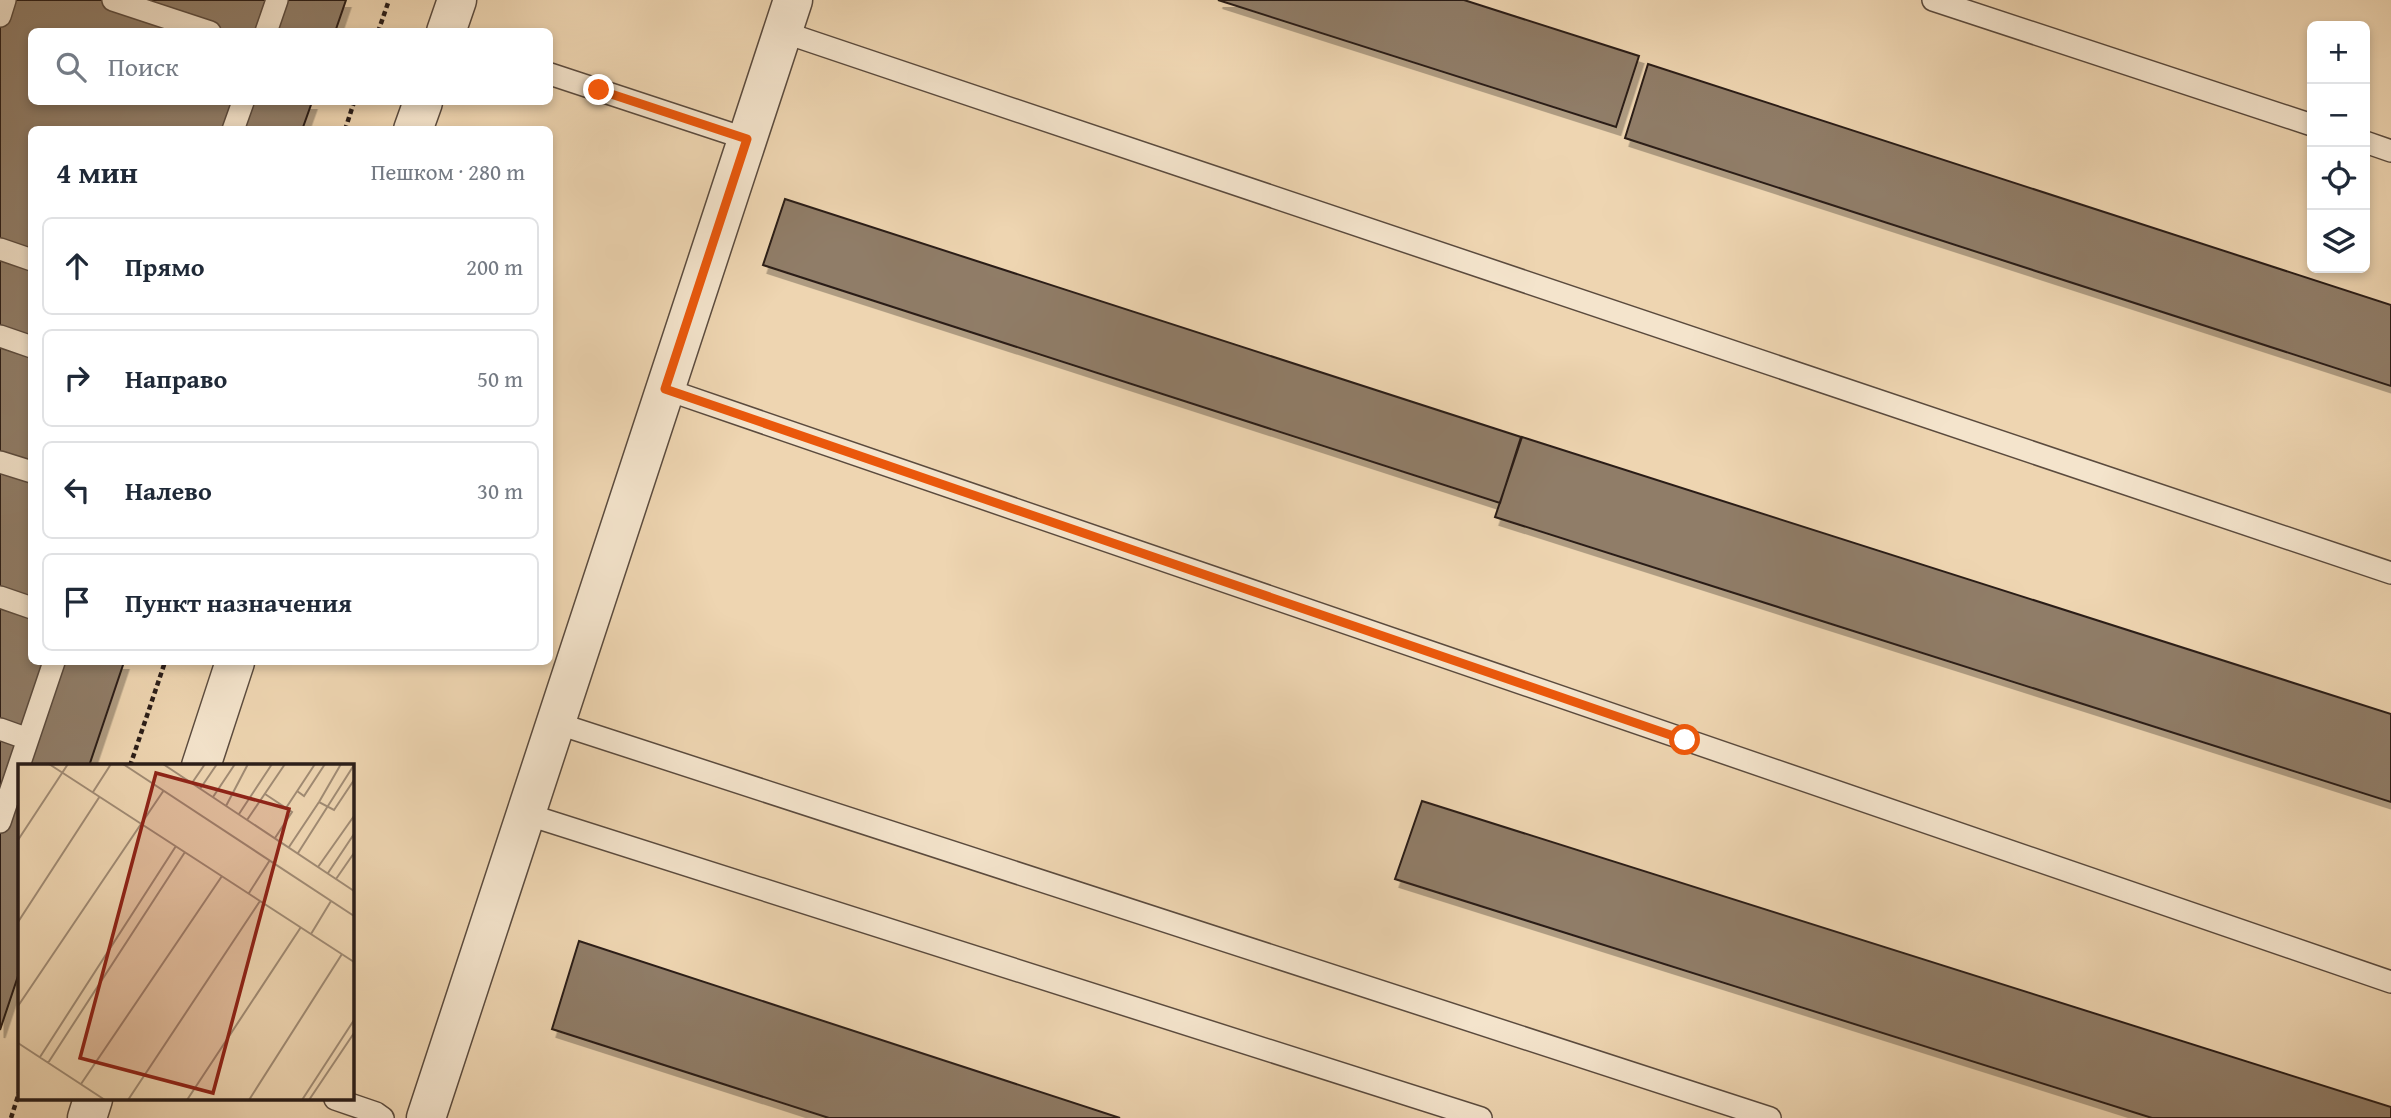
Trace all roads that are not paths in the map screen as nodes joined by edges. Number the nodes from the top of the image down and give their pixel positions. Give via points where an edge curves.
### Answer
1 (5, 0) edge
2 (113, 0) edge
3 (277, 0) edge
4 (457, 0) edge
5 (1933, 0) edge
6 (0, 16) edge
7 (788, 16) edge
8 (198, 28) edge
9 (267, 28) edge
10 (447, 28) edge
11 (553, 75) edge
12 (242, 105) edge
13 (421, 105) edge
14 (2307, 123) edge
15 (234, 126) edge
16 (414, 126) edge
17 (747, 139) junction
18 (2370, 144) edge
19 (2391, 151) edge
20 (0, 248) edge
21 (28, 258) edge
22 (0, 336) edge
23 (28, 346) edge
24 (665, 389) junction
25 (0, 462) edge
26 (28, 471) edge
27 (2391, 573) edge
28 (0, 597) edge
29 (28, 607) edge
30 (53, 665) edge
31 (233, 665) edge
32 (556, 723) junction
33 (0, 729) edge
34 (28, 739) junction
35 (19, 764) edge
36 (202, 764) edge
37 (18, 768) edge
38 (526, 814) junction
39 (1, 817) edge
40 (2391, 982) edge
41 (93, 1100) edge
42 (338, 1100) edge
43 (87, 1118) edge
44 (383, 1118) edge
45 (426, 1118) edge
46 (1480, 1118) edge
47 (1770, 1118) edge

1 - 6 lane
2 - 8 lane
3 - 9 lane
4 - 10 street
5 - 14 lane
7 - 17 street
7 - 27 lane
11 - 17 lane
12 - 15 lane
13 - 16 street
17 - 24 street
18 - 19 lane
20 - 21 lane
22 - 23 lane
24 - 32 street
24 - 40 lane
25 - 26 lane
28 - 29 lane
30 - 34 lane
31 - 36 street
32 - 38 street
32 - 47 lane
33 - 34 lane
34 - 35 lane
37 - 39 lane
38 - 45 street
38 - 46 lane
41 - 43 street
42 - 44 lane

